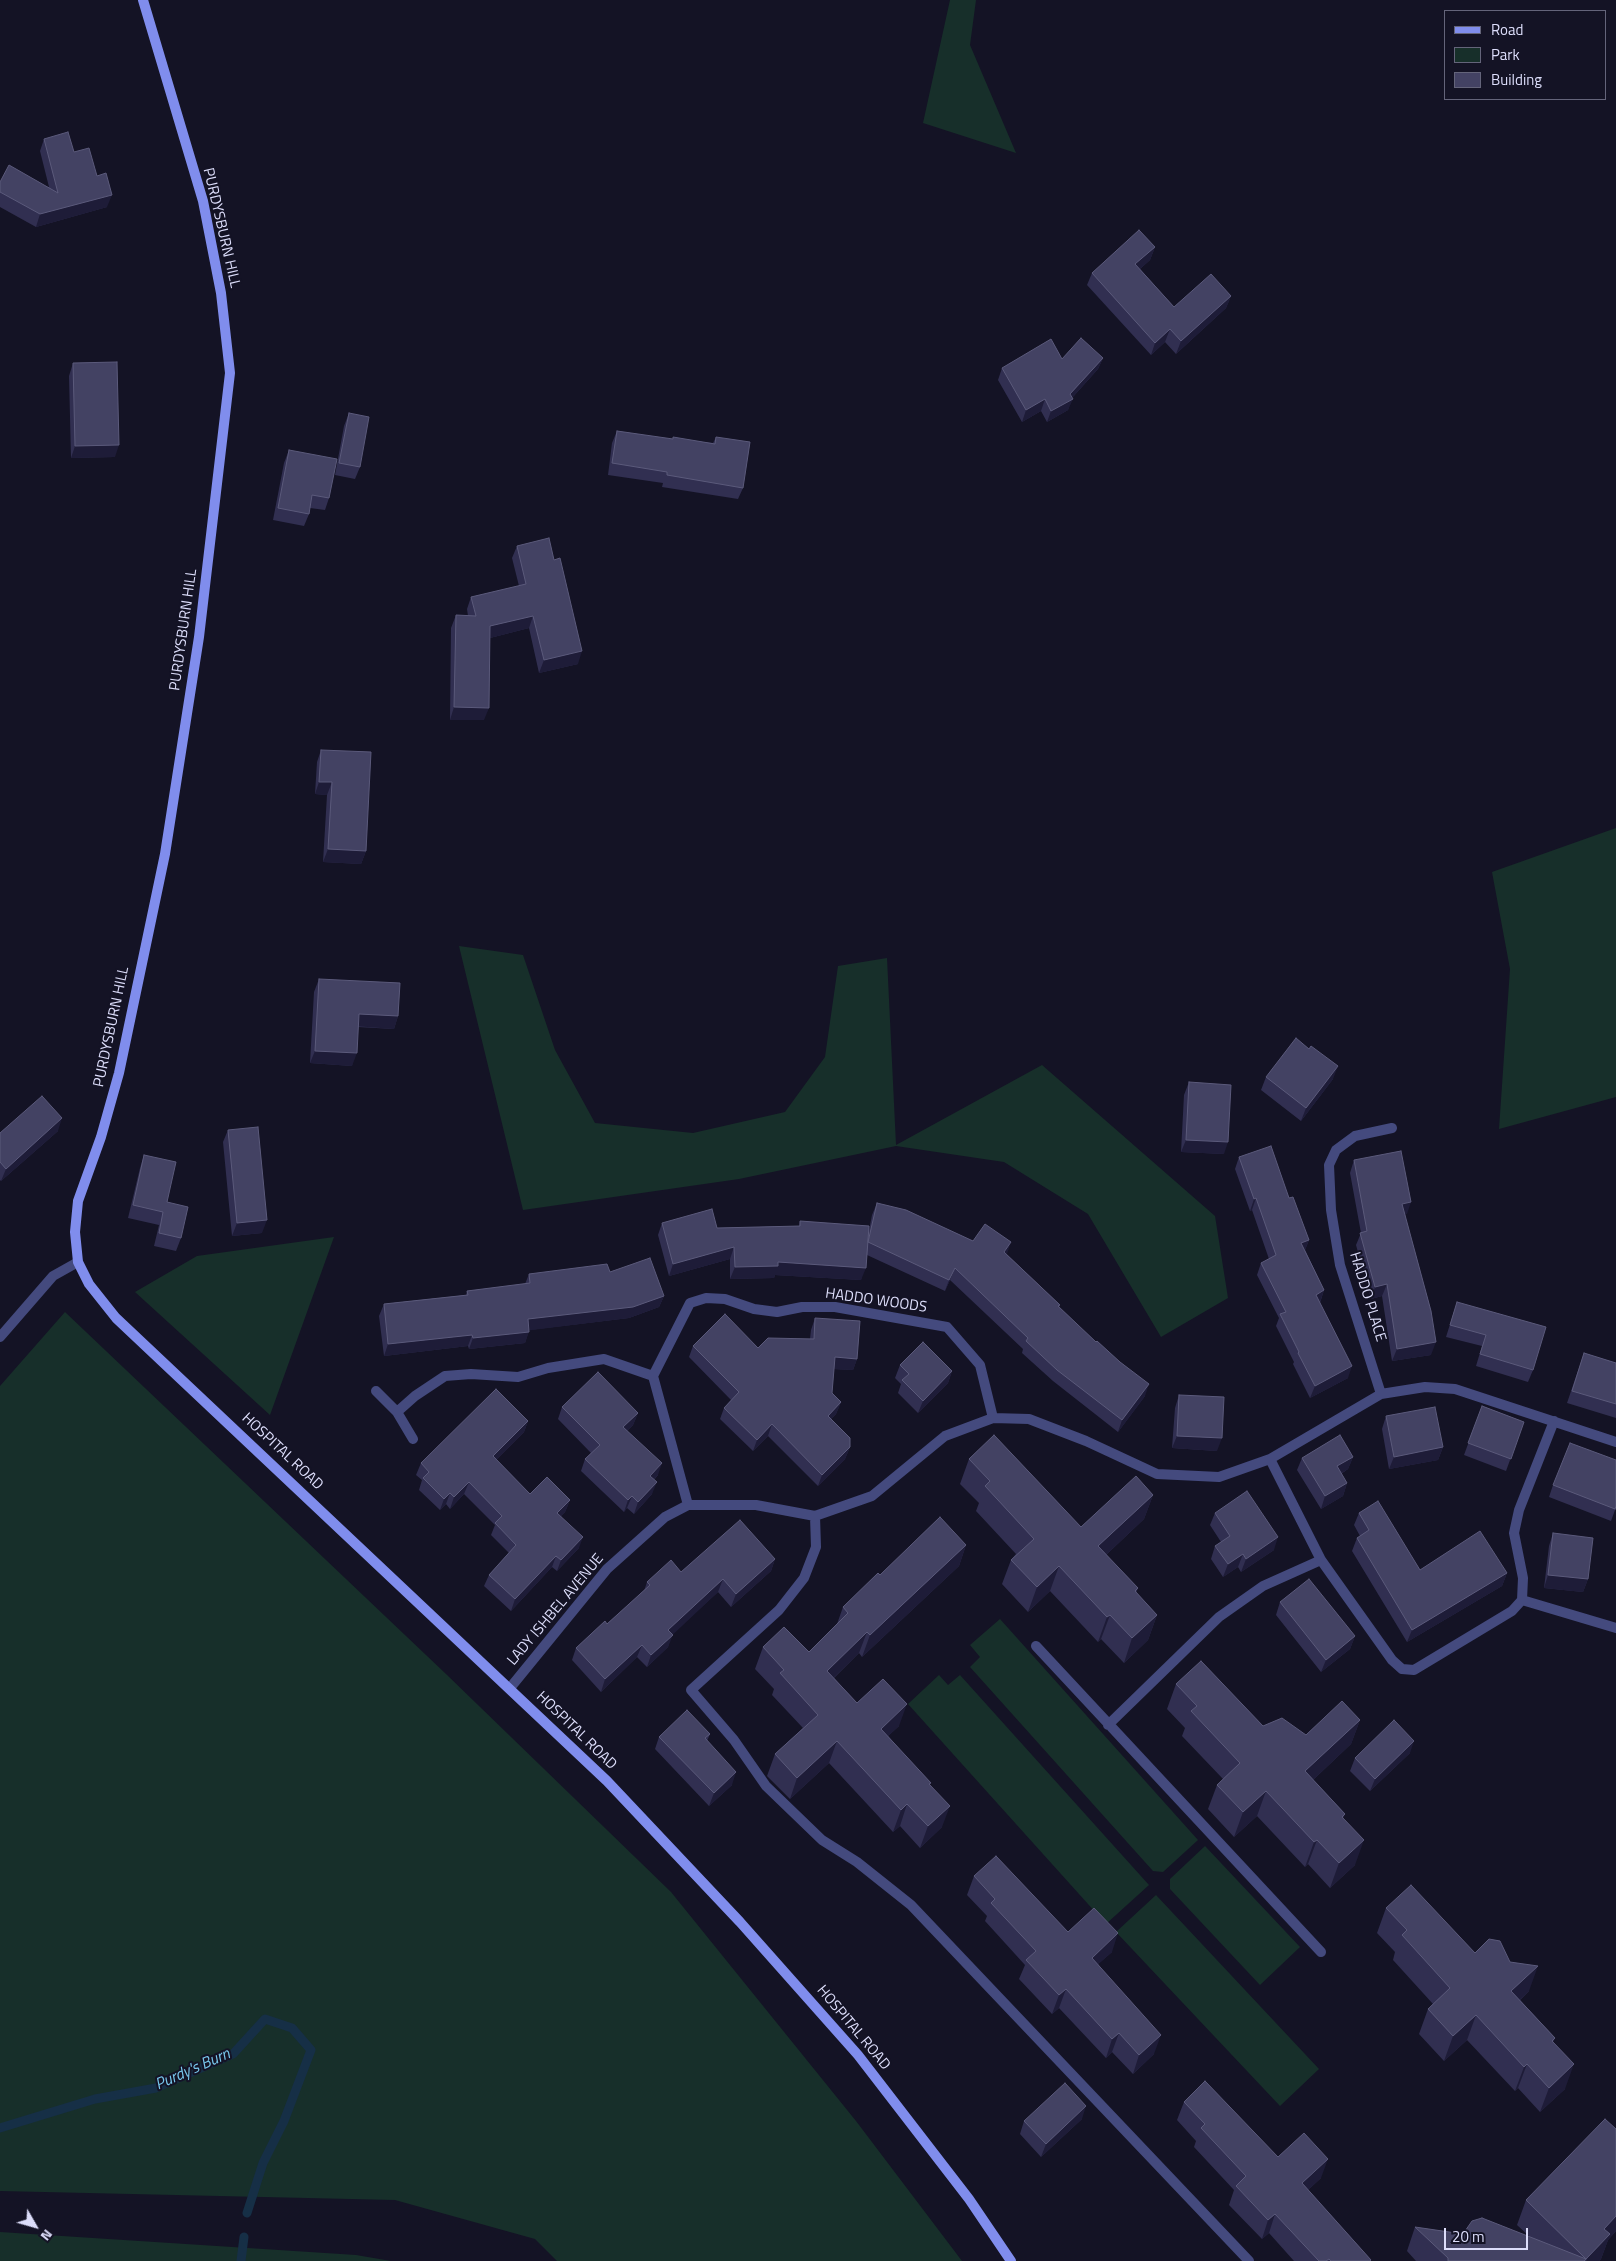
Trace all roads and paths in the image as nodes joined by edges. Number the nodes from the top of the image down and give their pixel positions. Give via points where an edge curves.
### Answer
1 (143, 0) edge
2 (1392, 1128) dead end
3 (78, 1262) junction
4 (0, 1337) edge
5 (652, 1376) junction
6 (376, 1391) dead end
7 (1381, 1394) junction
8 (397, 1412) junction
9 (993, 1418) junction
10 (1554, 1421) junction
11 (413, 1439) dead end
12 (1616, 1442) edge
13 (1270, 1460) junction
14 (688, 1505) junction
15 (815, 1516) junction
16 (1321, 1560) junction
17 (1522, 1600) junction
18 (1616, 1628) edge
19 (1036, 1646) dead end
20 (510, 1688) junction
21 (1108, 1725) junction
22 (1321, 1952) dead end
23 (1011, 2261) edge
24 (1249, 2261) edge

1 - 3 main road, PURDYSBURN HILL via 203,201 221,293 230,373 199,637 165,854 119,1073 78,1201 75,1232
2 - 7 street, HADDO PLACE via 1356,1136 1336,1150 1328,1165 1340,1265
3 - 4 street via 53,1276
3 - 20 main road, HOSPITAL ROAD via 89,1284 116,1318
5 - 8 street via 604,1359 548,1368 518,1377 445,1376
5 - 9 street, HADDO WOODS via 690,1303 706,1298 725,1299 754,1309 777,1312 802,1307 835,1307 947,1327 980,1365
5 - 14 street
6 - 8 street
7 - 10 street via 1425,1386 1454,1389
7 - 13 street, LADY ISHBEL AVENUE
8 - 11 street
9 - 13 street, LADY ISHBEL AVENUE via 1029,1419 1157,1474 1219,1477
9 - 15 street, LADY ISHBEL AVENUE via 945,1436 872,1496
10 - 12 street
10 - 17 street via 1519,1510 1514,1533 1523,1578
13 - 16 street
14 - 15 street, LADY ISHBEL AVENUE via 756,1505
14 - 20 street, LADY ISHBEL AVENUE via 665,1517 607,1569
15 - 24 street via 816,1547 804,1578 779,1610 691,1690 734,1740 766,1786 822,1840 857,1862 911,1905
16 - 17 street via 1392,1660 1402,1669 1414,1670 1512,1611
16 - 21 street via 1263,1586 1219,1617
17 - 18 street
19 - 21 street
20 - 23 main road, HOSPITAL ROAD via 607,1780 740,1922 858,2055 969,2199
21 - 22 street

